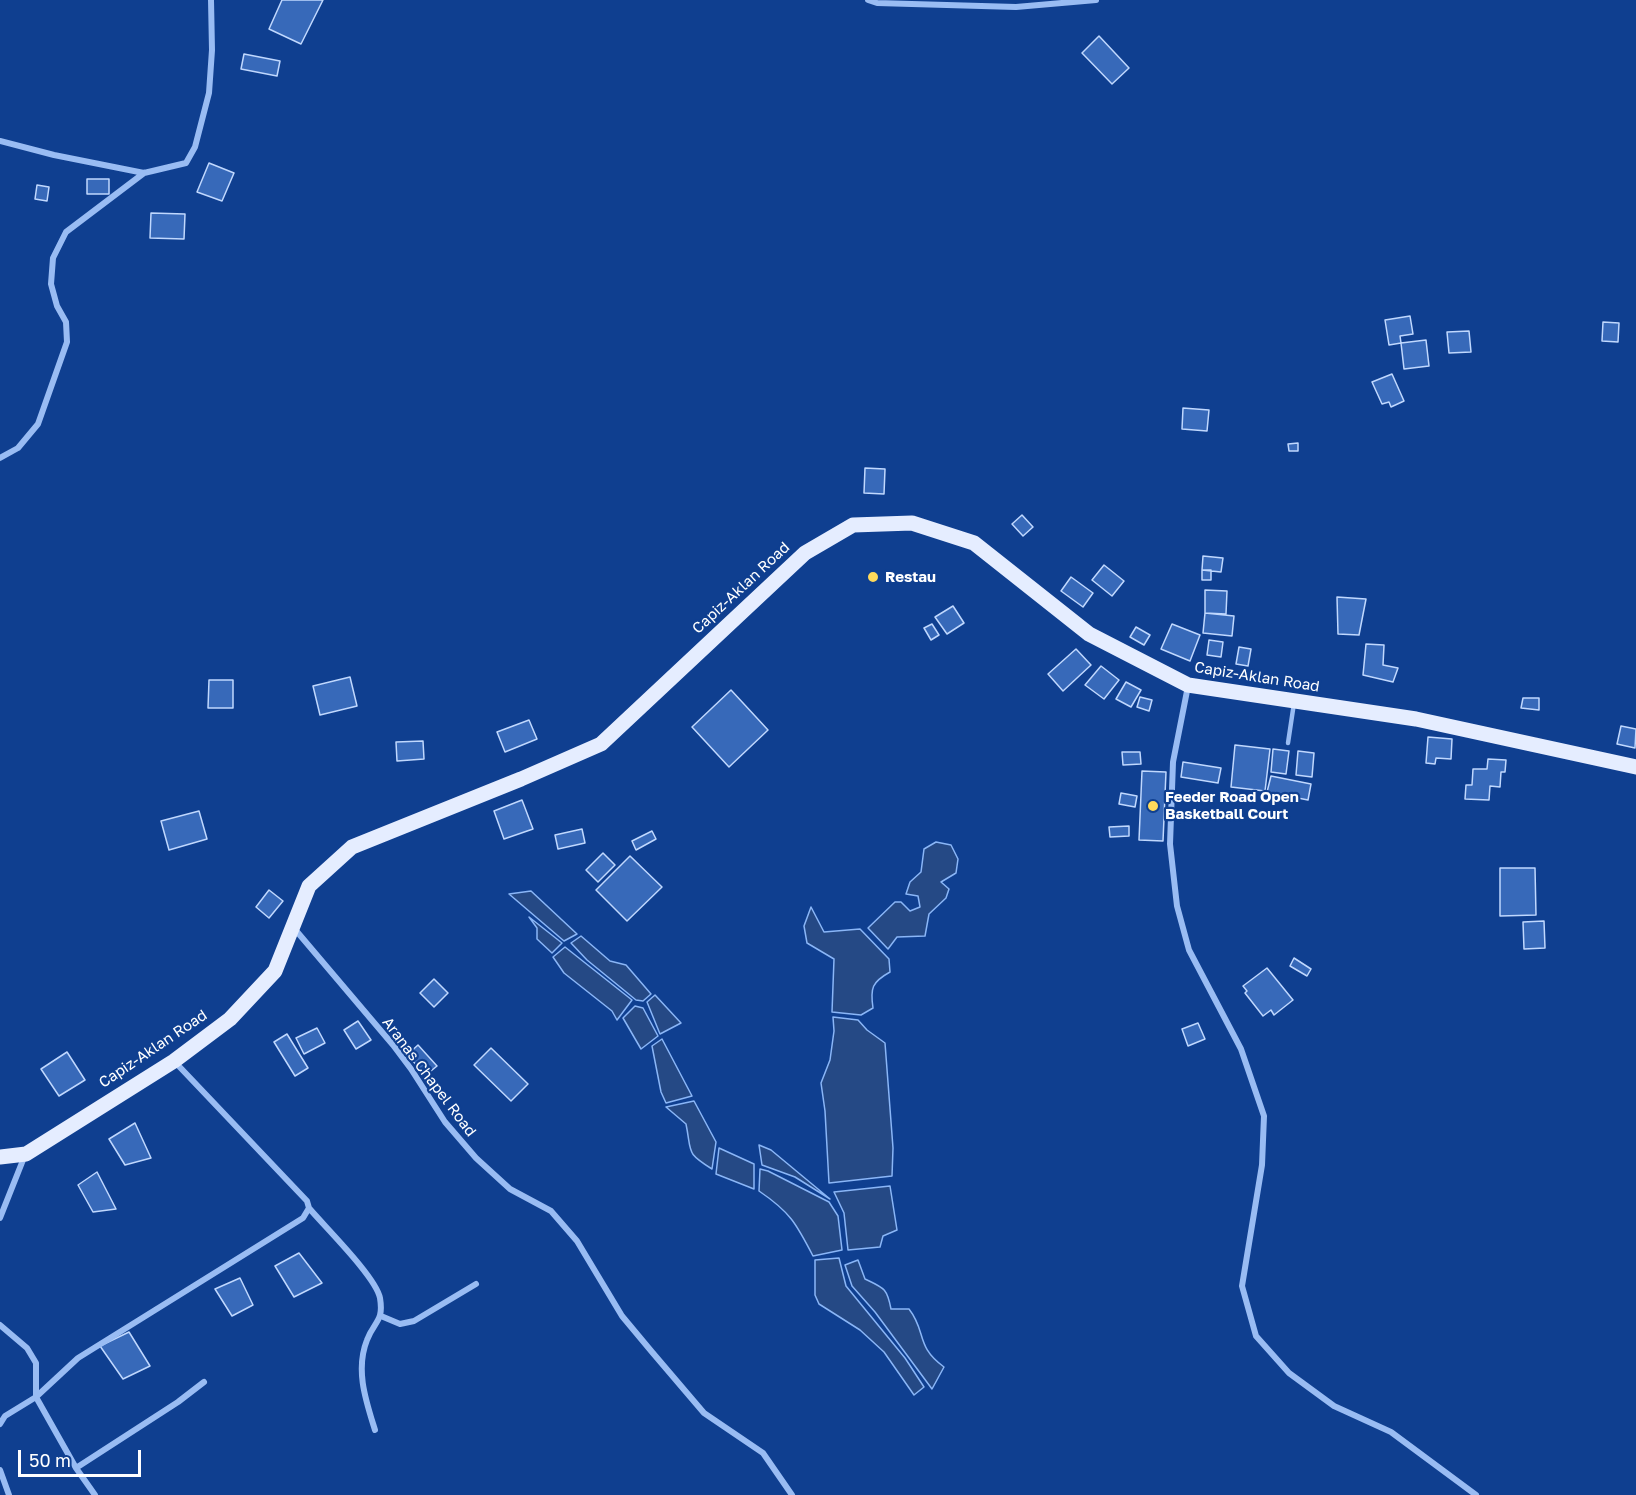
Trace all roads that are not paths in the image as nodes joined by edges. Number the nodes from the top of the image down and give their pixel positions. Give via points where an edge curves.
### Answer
1 (211, 0) edge
2 (868, 0) edge
3 (1096, 0) edge
4 (0, 141) edge
5 (144, 173) junction
6 (0, 458) edge
7 (1188, 685) junction
8 (1294, 701) junction
9 (1288, 743) dead end
10 (1636, 767) edge
11 (293, 926) junction
12 (174, 1060) junction
13 (26, 1155) junction
14 (0, 1157) edge
15 (309, 1208) junction
16 (0, 1218) edge
17 (476, 1284) dead end
18 (381, 1316) junction
19 (0, 1325) edge
20 (204, 1382) dead end
21 (36, 1397) junction
22 (0, 1424) edge
23 (375, 1430) dead end
24 (76, 1468) junction
25 (0, 1470) edge
26 (9, 1495) edge
27 (95, 1495) edge
28 (792, 1495) edge
29 (1476, 1495) edge

1 - 5 street via 209,93 195,147 186,163
2 - 3 street via 1016,7
4 - 5 street
5 - 6 street via 66,232 53,258 51,284 66,322 68,342 38,424 18,448
7 - 8 main road, Capiz-Aklan Road
7 - 11 main road, Capiz-Aklan Road via 1089,634 974,543 912,523 853,525 805,553 601,744 352,847 309,886
7 - 29 street via 1173,762 1170,844 1177,906 1189,950 1241,1048 1264,1116 1262,1165 1242,1286 1256,1336 1289,1373 1334,1406 1391,1432
8 - 9 lane
8 - 10 main road, Capiz-Aklan Road via 1416,719
11 - 12 main road, Capiz-Aklan Road via 275,971 230,1019
11 - 28 street, Aranas Chapel Road via 393,1045 468,1149 510,1189 551,1210 577,1240 622,1316 652,1352 704,1413 763,1453
12 - 13 main road, Capiz-Aklan Road
12 - 15 street via 307,1201
13 - 14 main road, Capiz-Aklan Road
13 - 16 street
15 - 18 street via 373,1281 380,1296
15 - 21 street via 303,1218 78,1358
17 - 18 street via 414,1321 400,1324
18 - 23 street via 366,1340 361,1373
19 - 21 street via 27,1348 36,1363
20 - 24 street
21 - 22 street
21 - 24 street
24 - 27 street
25 - 26 street

